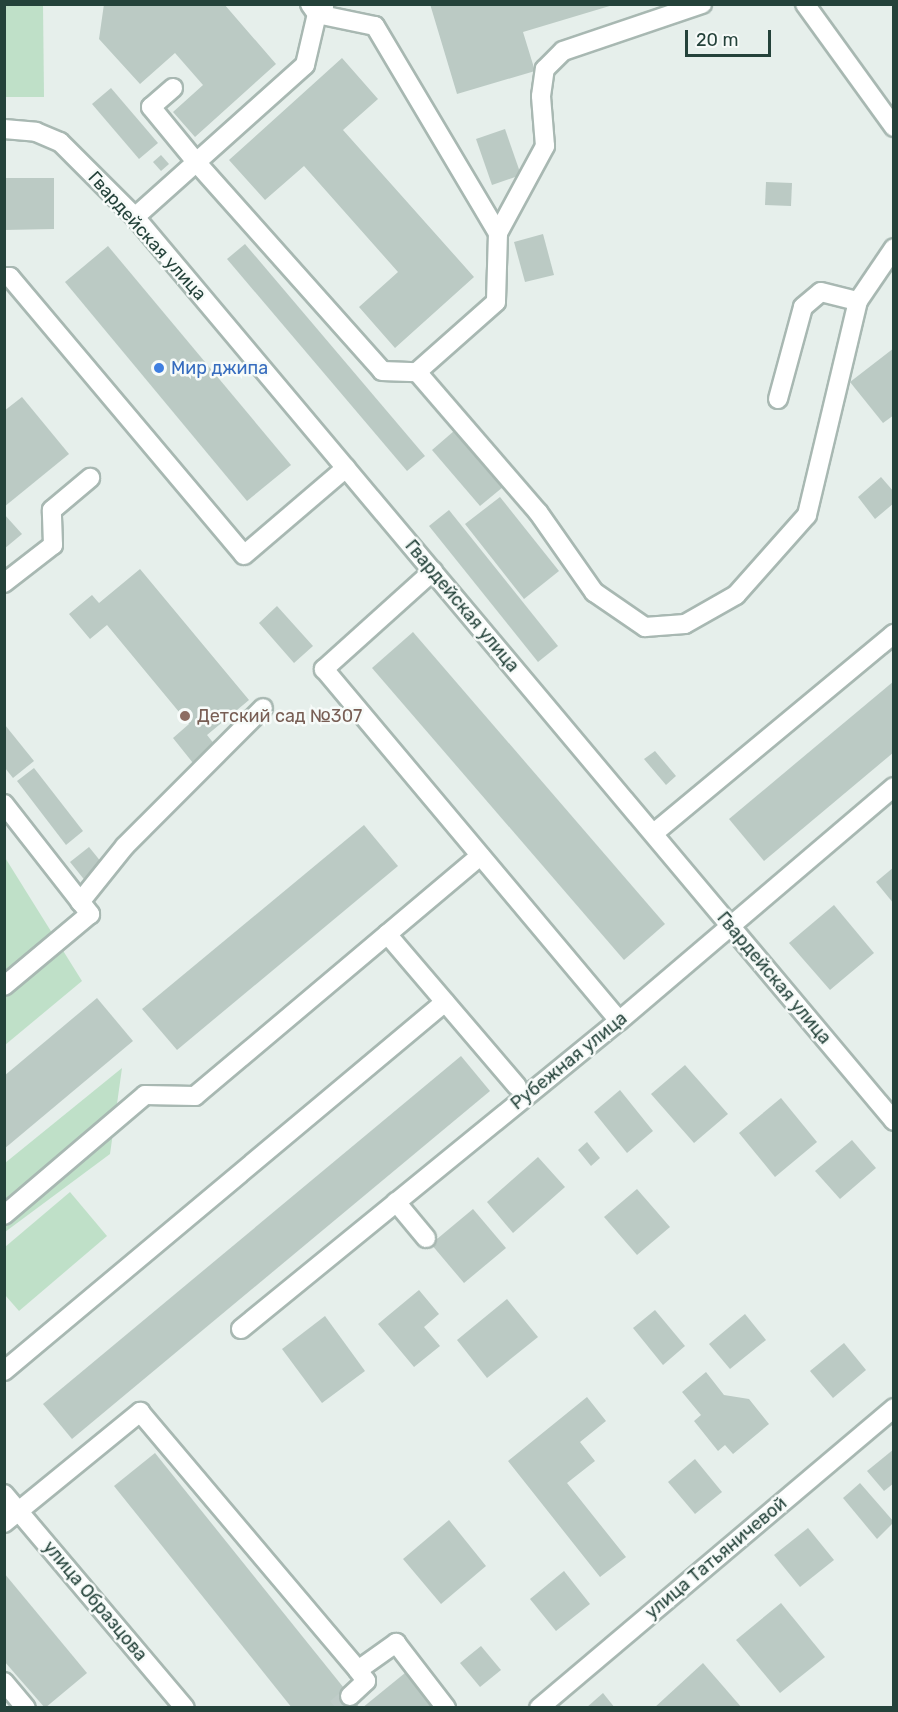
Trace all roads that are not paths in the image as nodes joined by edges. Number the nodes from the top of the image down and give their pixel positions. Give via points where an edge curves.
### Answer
1 (702, 4) edge
2 (805, 4) edge
3 (318, 8) edge
4 (173, 88) dead end
5 (894, 127) edge
6 (4, 129) edge
7 (197, 163) junction
8 (135, 217) junction
9 (498, 232) junction
10 (894, 248) edge
11 (4, 277) edge
12 (858, 301) junction
13 (417, 372) junction
14 (778, 399) dead end
15 (346, 468) junction
16 (90, 478) dead end
17 (433, 571) junction
18 (4, 583) edge
19 (894, 634) edge
20 (263, 708) dead end
21 (894, 787) edge
22 (4, 804) edge
23 (654, 833) junction
24 (480, 856) junction
25 (80, 902) junction
26 (731, 927) junction
27 (387, 934) junction
28 (4, 986) edge
29 (445, 1002) junction
30 (618, 1021) junction
31 (517, 1086) dead end
32 (894, 1121) edge
33 (396, 1202) junction
34 (4, 1215) edge
35 (426, 1238) dead end
36 (241, 1329) dead end
37 (4, 1371) edge
38 (894, 1408) edge
39 (4, 1494) edge
40 (19, 1511) junction
41 (4, 1523) edge
42 (358, 1670) junction
43 (4, 1682) edge
44 (350, 1696) tunnel mouth
45 (26, 1707) edge
46 (185, 1707) edge
47 (446, 1707) edge
48 (539, 1707) edge

1 - 9 street via 563,51 545,69 541,96 545,146
2 - 5 street
3 - 7 street via 305,64
3 - 9 street via 375,26
4 - 7 street via 151,107
6 - 8 street, Гвардейская улица via 36,132 60,142
7 - 8 street
7 - 13 street via 382,371
8 - 15 street, Гвардейская улица
9 - 13 street via 496,302
10 - 12 street
11 - 15 street via 10,277 244,555
12 - 13 street via 807,515 736,595 685,624 645,627 594,592 538,512
12 - 14 street via 821,292 802,307
15 - 17 street, Гвардейская улица
16 - 18 street via 52,510 53,545
17 - 23 street, Гвардейская улица
17 - 24 street via 324,669
19 - 23 street
20 - 25 street via 125,846
21 - 26 street, Рубежная улица
22 - 25 street
23 - 26 street, Гвардейская улица
24 - 27 street
24 - 30 street
25 - 28 street via 90,914
26 - 30 street, Рубежная улица
26 - 32 street, Гвардейская улица
27 - 29 street
27 - 34 street via 195,1096 145,1095
29 - 31 street
29 - 37 street
30 - 33 street, Рубежная улица
33 - 35 street
33 - 36 street, Рубежная улица
38 - 48 street, улица Татьяничевой
39 - 40 street, улица Образцова
40 - 41 street
40 - 42 street via 140,1412
40 - 46 street, улица Образцова
42 - 44 street via 366,1681
42 - 47 street via 396,1643
43 - 45 street

